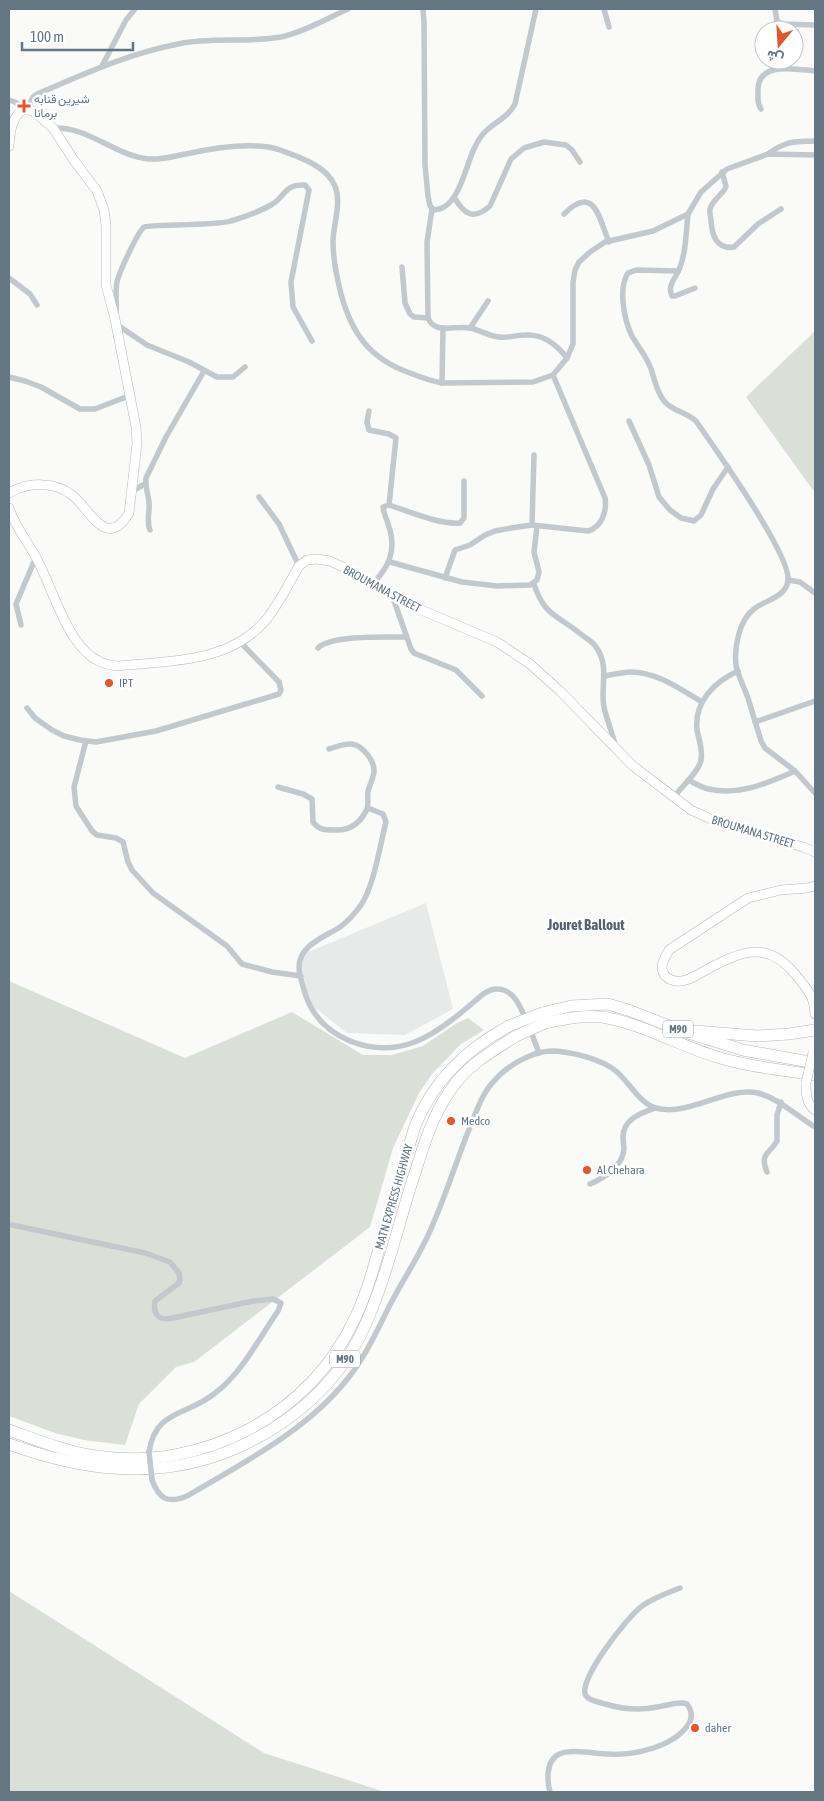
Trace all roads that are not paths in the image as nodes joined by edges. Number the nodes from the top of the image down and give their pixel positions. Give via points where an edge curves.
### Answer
1 (135, 9) edge
2 (348, 9) edge
3 (423, 9) edge
4 (536, 9) edge
5 (604, 9) edge
6 (775, 9) edge
7 (815, 25) edge
8 (609, 26) dead end
9 (102, 66) junction
10 (815, 71) edge
11 (9, 100) edge
12 (26, 109) junction
13 (761, 110) dead end
14 (53, 128) junction
15 (815, 141) edge
16 (9, 146) edge
17 (768, 154) junction
18 (815, 155) edge
19 (580, 162) dead end
20 (722, 172) junction
21 (454, 197) junction
22 (432, 209) junction
23 (781, 210) dead end
24 (564, 214) dead end
25 (688, 214) junction
26 (609, 242) junction
27 (402, 267) dead end
28 (678, 271) junction
29 (9, 278) edge
30 (695, 288) dead end
31 (488, 301) dead end
32 (37, 305) dead end
33 (428, 318) junction
34 (116, 322) junction
35 (443, 328) junction
36 (470, 328) junction
37 (312, 341) dead end
38 (567, 358) junction
39 (245, 367) dead end
40 (204, 371) junction
41 (553, 375) junction
42 (9, 378) edge
43 (442, 383) junction
44 (130, 395) junction
45 (369, 411) dead end
46 (629, 421) dead end
47 (534, 454) dead end
48 (728, 468) junction
49 (464, 481) dead end
50 (145, 484) junction
51 (132, 492) junction
52 (9, 493) edge
53 (259, 497) dead end
54 (389, 505) junction
55 (9, 508) edge
56 (534, 526) junction
57 (150, 530) dead end
58 (36, 557) junction
59 (390, 562) junction
60 (299, 566) junction
61 (445, 578) junction
62 (788, 580) junction
63 (373, 584) junction
64 (534, 584) junction
65 (815, 593) edge
66 (392, 595) junction
67 (21, 625) dead end
68 (406, 637) junction
69 (241, 643) junction
70 (318, 648) dead end
71 (738, 671) junction
72 (605, 676) junction
73 (482, 696) dead end
74 (815, 701) edge
75 (702, 702) junction
76 (27, 708) dead end
77 (755, 722) junction
78 (86, 741) junction
79 (329, 749) dead end
80 (617, 750) junction
81 (795, 772) junction
82 (688, 780) junction
83 (278, 788) dead end
84 (815, 793) edge
85 (674, 797) junction
86 (368, 808) junction
87 (815, 852) edge
88 (815, 886) edge
89 (301, 976) junction
90 (814, 1000) edge
91 (815, 1014) edge
92 (544, 1018) junction
93 (815, 1030) edge
94 (513, 1031) junction
95 (682, 1031) junction
96 (539, 1053) junction
97 (814, 1055) edge
98 (815, 1067) edge
99 (811, 1081) edge
100 (781, 1102) junction
101 (815, 1103) edge
102 (655, 1108) junction
103 (815, 1110) edge
104 (815, 1127) edge
105 (767, 1172) dead end
106 (590, 1184) dead end
107 (12, 1224) dead end
108 (9, 1430) edge
109 (9, 1444) edge
110 (680, 1588) dead end
111 (550, 1792) edge

1 - 9 street
2 - 9 street via 281,37 180,44
3 - 22 street via 425,166
4 - 21 street via 515,104 508,115 481,137
5 - 8 street
6 - 7 street via 777,22 781,24
9 - 12 street via 37,94
10 - 13 street via 780,68 766,73 758,83
11 - 12 street
12 - 14 street via 37,113
12 - 16 street via 16,115
14 - 34 street via 102,202 106,216 106,285
14 - 43 street via 73,129 124,153 146,159 222,148 263,147 315,165 329,176 338,196 334,253 338,281 354,328 368,347 386,362
15 - 17 street via 781,144
17 - 18 street
17 - 20 street
19 - 21 street via 566,145 532,144 511,159 485,211 476,214 464,212
20 - 23 street via 726,186 710,210 712,235 719,243 728,248 734,247 758,224
20 - 25 street via 701,192
21 - 22 street via 446,206
22 - 33 street via 427,242
24 - 26 street via 583,202 591,203
25 - 26 street via 653,231
25 - 28 street
26 - 38 street via 590,252 575,270 573,344
27 - 33 street via 407,309 414,317
28 - 30 street via 670,286 672,296
28 - 48 street via 636,270 628,273 622,289 627,321 664,401 696,421
29 - 32 street via 30,294
31 - 36 street
33 - 35 street via 434,326
34 - 37 street via 117,282 143,228 231,221 273,204 294,184 305,185 309,190 291,282 293,307
34 - 40 street via 147,345
34 - 44 street
35 - 36 street
35 - 43 street
36 - 38 street via 501,337 542,337 557,346
38 - 41 street
39 - 40 street via 233,378 217,377
40 - 50 street via 166,436
41 - 43 street via 533,382
41 - 56 street via 605,498 605,511 600,523 588,531
42 - 44 street via 42,388 80,409 95,409
44 - 51 street via 137,444
45 - 54 street via 366,422 369,430 396,438
46 - 48 street via 659,497 670,510 685,519 694,521 698,517
47 - 56 street
48 - 62 street via 782,556
49 - 54 street via 464,518 460,523 437,520
50 - 51 street
50 - 57 street
51 - 52 street via 129,514 123,523 113,528 98,524 72,495 59,488 33,484
53 - 60 street via 279,524
54 - 59 street via 384,507 391,538
55 - 58 street via 16,526
56 - 61 street via 495,531 458,549
56 - 64 street via 534,552 539,572
58 - 67 street via 16,604
58 - 69 street via 72,632 86,651 108,665 199,658
59 - 61 street
59 - 63 street
60 - 63 street, BROUMANA STREET via 307,560 318,559
60 - 69 street via 266,620
61 - 64 street via 480,585
62 - 65 street via 800,582
62 - 71 street via 781,593 746,617 740,632
63 - 66 street, BROUMANA STREET
64 - 72 street via 539,600 547,610 597,648
66 - 68 street
66 - 80 street, BROUMANA STREET via 512,650 560,691
68 - 70 street via 330,642
68 - 73 street via 414,653 456,670
69 - 78 street via 280,682 279,694 156,731
71 - 75 street via 717,684
71 - 77 street
72 - 75 street via 630,672 651,675
72 - 80 street via 604,707
74 - 77 street
75 - 82 street via 697,721 702,759
76 - 78 street via 34,718 52,730
77 - 81 street via 765,748
78 - 89 street via 74,787 76,806 92,831 123,842 132,870 153,893 227,946 242,964
79 - 86 street via 354,744 368,756 374,771 367,796
80 - 85 street, BROUMANA STREET
81 - 82 street via 740,790 708,789
81 - 84 street
82 - 85 street
83 - 86 street via 309,796 313,802 313,822 320,829 353,827
85 - 87 street, BROUMANA STREET via 691,810 715,821
86 - 89 street via 383,814 386,822 369,887 361,905 341,926 307,948 301,957
88 - 90 street via 748,898 669,950 662,969 670,980 676,982 687,980 737,954 761,952 792,970
89 - 96 street via 312,1010 334,1034 376,1048 394,1048 421,1041 492,989 505,990 513,995 522,1010
90 - 91 street
92 - 94 highway, MATN EXPRESS HIGHWAY / M90, bridge
92 - 95 highway, MATN EXPRESS HIGHWAY / M90 via 571,1006 608,1004
92 - 99 highway, MATN EXPRESS HIGHWAY / M90 via 584,1016 621,1021 720,1058
93 - 95 highway via 757,1036
94 - 108 highway, MATN EXPRESS HIGHWAY / M90 via 480,1043 465,1055 422,1109 372,1276 356,1318 325,1368 294,1400 241,1434 168,1456 98,1457
94 - 109 highway, MATN EXPRESS HIGHWAY / M90 via 473,1064 440,1105 428,1132 378,1294 361,1333 344,1362 305,1406 256,1440 225,1453 168,1468 95,1467
95 - 97 highway, MATN EXPRESS HIGHWAY / M90 via 742,1050
96 - 102 street via 568,1052 609,1066
96 - 107 street, bridge via 508,1068 482,1097 419,1255 361,1361 347,1379 303,1423 178,1500 163,1497 156,1490 148,1452 152,1436 162,1422 213,1395 237,1372 281,1303 273,1299 253,1301 161,1319 156,1315 155,1301 177,1286 180,1279 170,1262 145,1253
97 - 99 street, bridge
98 - 99 street
99 - 101 street
99 - 103 street via 807,1099
100 - 102 street via 743,1092 693,1106
100 - 104 street
100 - 105 street via 777,1115 777,1141 764,1159
102 - 106 street via 636,1115 626,1125 622,1135 624,1150 619,1163 604,1177
110 - 111 street via 642,1606 631,1616 608,1645 584,1691 593,1700 631,1710 687,1704 692,1716 688,1724 672,1739 635,1753 564,1752 556,1756 550,1766

